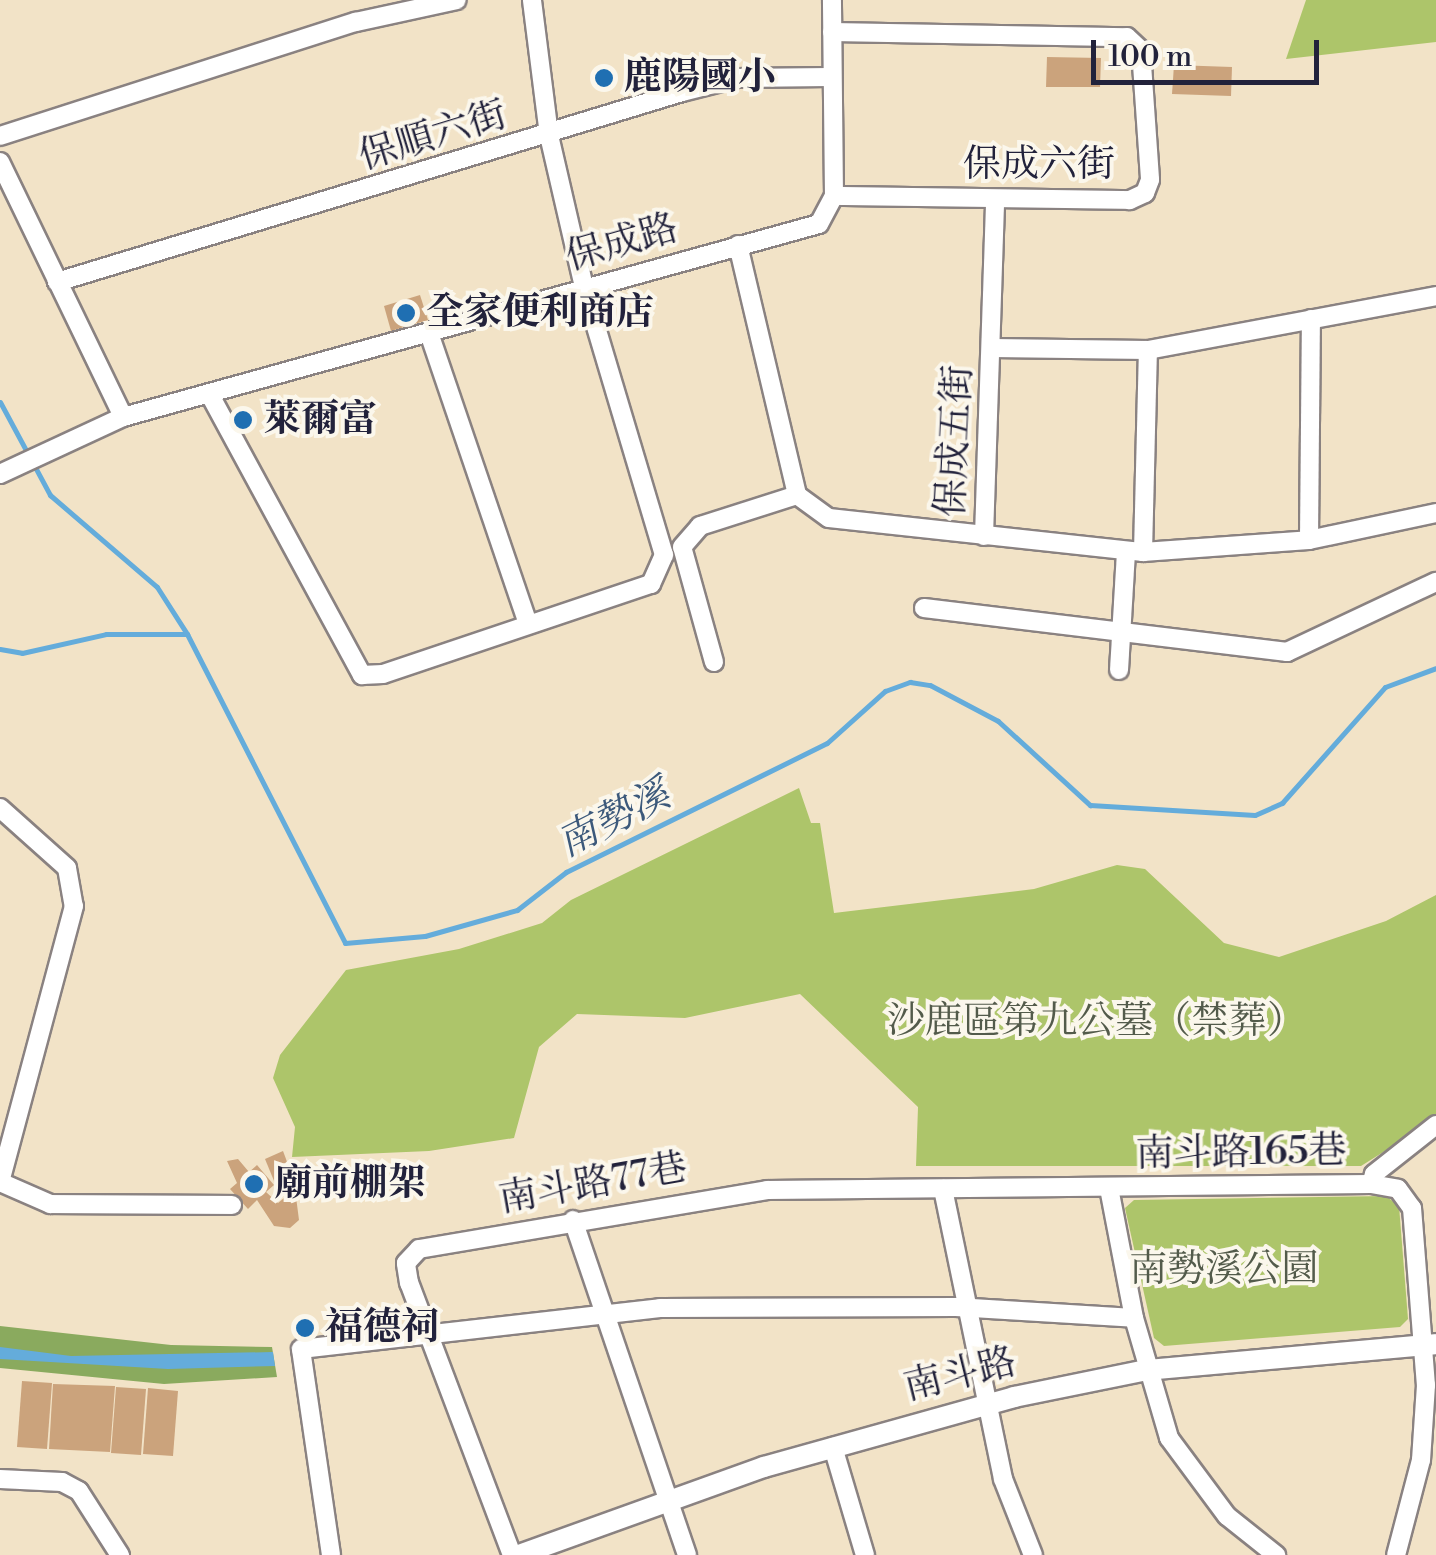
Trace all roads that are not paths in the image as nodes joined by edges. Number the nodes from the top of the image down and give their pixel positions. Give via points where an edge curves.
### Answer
1 (457, 0) edge
2 (532, 0) edge
3 (832, 0) edge
4 (832, 32) junction
5 (830, 77) junction
6 (549, 135) junction
7 (0, 136) edge
8 (0, 162) edge
9 (834, 196) junction
10 (995, 199) junction
11 (738, 244) junction
12 (57, 282) junction
13 (584, 287) junction
14 (1436, 296) edge
15 (1310, 319) junction
16 (429, 333) junction
17 (992, 348) junction
18 (1148, 350) junction
19 (210, 395) junction
20 (124, 418) junction
21 (0, 474) edge
22 (797, 495) junction
23 (1436, 512) edge
24 (984, 536) junction
25 (1309, 540) junction
26 (1135, 552) junction
27 (1436, 582) edge
28 (924, 608) dead end
29 (528, 624) junction
30 (1122, 632) junction
31 (714, 662) dead end
32 (1119, 670) dead end
33 (0, 808) edge
34 (1436, 1125) edge
35 (0, 1182) edge
36 (1372, 1184) junction
37 (1109, 1188) junction
38 (943, 1189) junction
39 (232, 1205) dead end
40 (573, 1220) junction
41 (968, 1307) junction
42 (602, 1311) junction
43 (1134, 1318) junction
44 (430, 1335) junction
45 (1429, 1344) edge
46 (1147, 1370) junction
47 (989, 1403) junction
48 (833, 1447) junction
49 (0, 1480) edge
50 (670, 1499) junction
51 (120, 1555) edge
52 (331, 1555) edge
53 (516, 1555) edge
54 (687, 1555) edge
55 (865, 1555) edge
56 (1033, 1555) edge
57 (1276, 1555) edge
58 (1396, 1555) edge

1 - 7 street via 356,22
2 - 6 street
3 - 4 street
4 - 5 street
4 - 10 street, 保成六街 via 1126,37 1141,50 1145,193 1130,200
5 - 6 street, 保順六街 via 737,78
5 - 9 street
6 - 12 street, 保順六街
6 - 13 street
8 - 12 street
9 - 10 street, 保成六街
9 - 11 street, 保成路 via 819,224
10 - 17 street, 保成五街
11 - 13 street, 保成路
11 - 22 street
12 - 20 street
13 - 16 street, 保成路
13 - 29 street via 664,555 651,584
14 - 15 street
15 - 18 street
15 - 25 street
16 - 19 street, 保成路
16 - 29 street
17 - 18 street
17 - 24 street, 保成五街
18 - 26 street
19 - 20 street, 保成路
19 - 29 street via 354,669 384,674
20 - 21 street, 保成路
22 - 24 street, 保成五街 via 829,518
22 - 31 street via 700,526 682,547
23 - 25 street
24 - 26 street
25 - 26 street
26 - 30 street
27 - 30 street via 1287,652
28 - 30 street
30 - 32 street
33 - 35 street via 67,868 74,906
34 - 36 street via 1374,1174
35 - 39 street via 50,1204
36 - 37 street, 南斗路165巷
36 - 45 street, 南斗路165巷 via 1398,1189 1412,1208
37 - 38 street, 南斗路77巷
37 - 43 street, 南斗路165巷
38 - 40 street, 南斗路77巷 via 768,1190
38 - 41 street
40 - 42 street
40 - 44 street, 南斗路77巷 via 419,1249 406,1273
41 - 42 street
41 - 43 street
41 - 47 street
42 - 44 street
42 - 50 street
43 - 46 street, 南斗路165巷
44 - 52 street via 301,1349
44 - 53 street, 南斗路77巷
45 - 46 street, 南斗路
45 - 58 street, 南斗路165巷 via 1424,1439
46 - 47 street, 南斗路
46 - 57 street, 南斗路165巷 via 1169,1438 1189,1471 1227,1516
47 - 48 street, 南斗路
47 - 56 street via 1008,1495
48 - 50 street, 南斗路
48 - 55 street
49 - 51 street via 62,1482 79,1491
50 - 53 street, 南斗路
50 - 54 street

